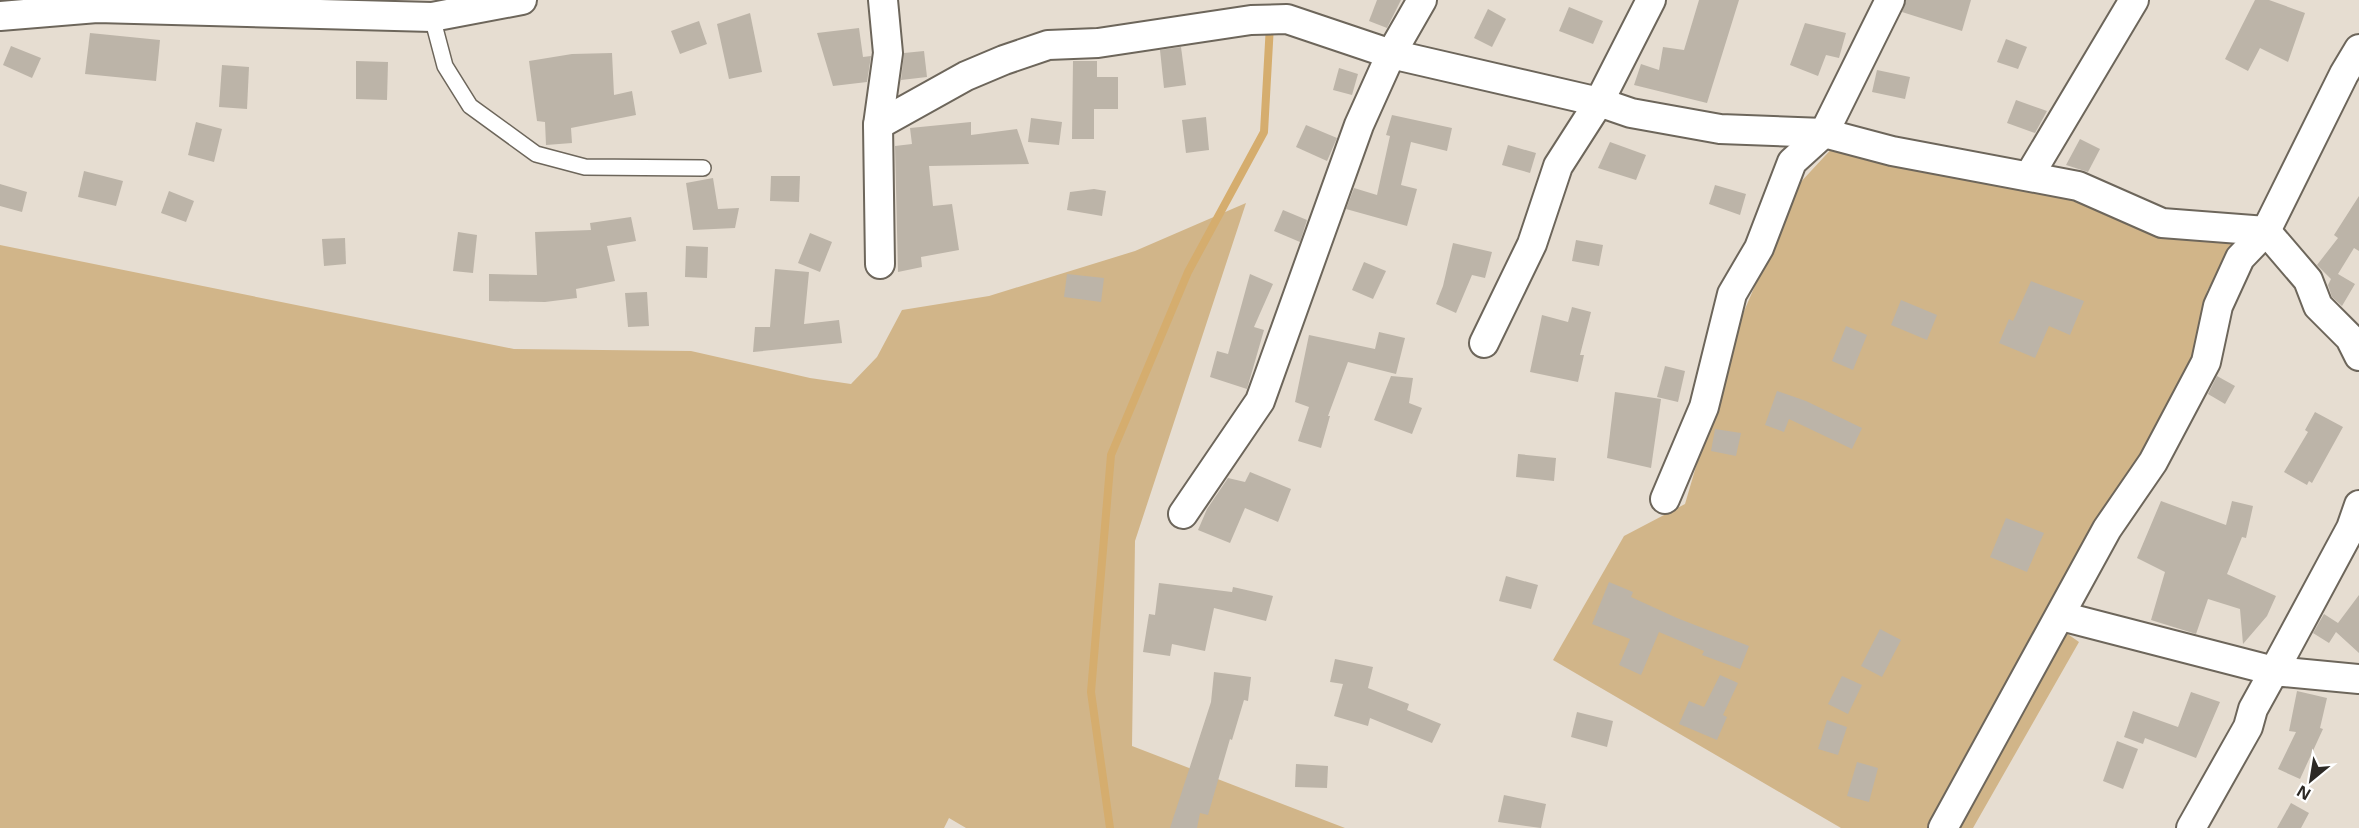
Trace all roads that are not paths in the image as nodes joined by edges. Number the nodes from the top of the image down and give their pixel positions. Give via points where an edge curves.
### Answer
1 (522, 0) edge
2 (883, 0) edge
3 (1422, 0) edge
4 (1651, 0) edge
5 (1890, 0) edge
6 (2134, 0) edge
7 (0, 16) edge
8 (432, 16) junction
9 (2359, 48) edge
10 (1391, 54) junction
11 (1599, 102) junction
12 (878, 125) junction
13 (1824, 133) junction
14 (703, 168) dead end
15 (2030, 176) junction
16 (2266, 231) junction
17 (880, 264) dead end
18 (1484, 343) dead end
19 (2359, 356) edge
20 (1665, 500) dead end
21 (2359, 505) edge
22 (1182, 514) dead end
23 (2061, 616) junction
24 (2274, 671) junction
25 (2359, 679) edge
26 (1943, 828) edge
27 (2191, 828) edge

1 - 8 street
2 - 12 street via 888,53
3 - 10 street
4 - 11 street
5 - 13 street
6 - 15 street
7 - 8 street via 97,8
8 - 14 lane via 446,66 470,106 536,154 585,167
9 - 16 street
10 - 11 street
10 - 12 street via 1287,19 1217,24 1098,43 1048,45 966,76
10 - 22 street via 1359,125 1260,401
11 - 13 street via 1631,113 1720,129
11 - 18 street via 1558,166 1532,244
12 - 17 street
13 - 15 street via 1892,152
13 - 20 street via 1792,162 1759,248 1732,294 1704,407
15 - 16 street via 2078,186 2162,223
16 - 19 street via 2308,280 2318,306 2350,338
16 - 23 street via 2240,258 2218,306 2206,362 2153,462 2108,529
21 - 24 street via 2351,528
23 - 24 street
23 - 26 street
24 - 25 street
24 - 27 street via 2253,709 2248,728

